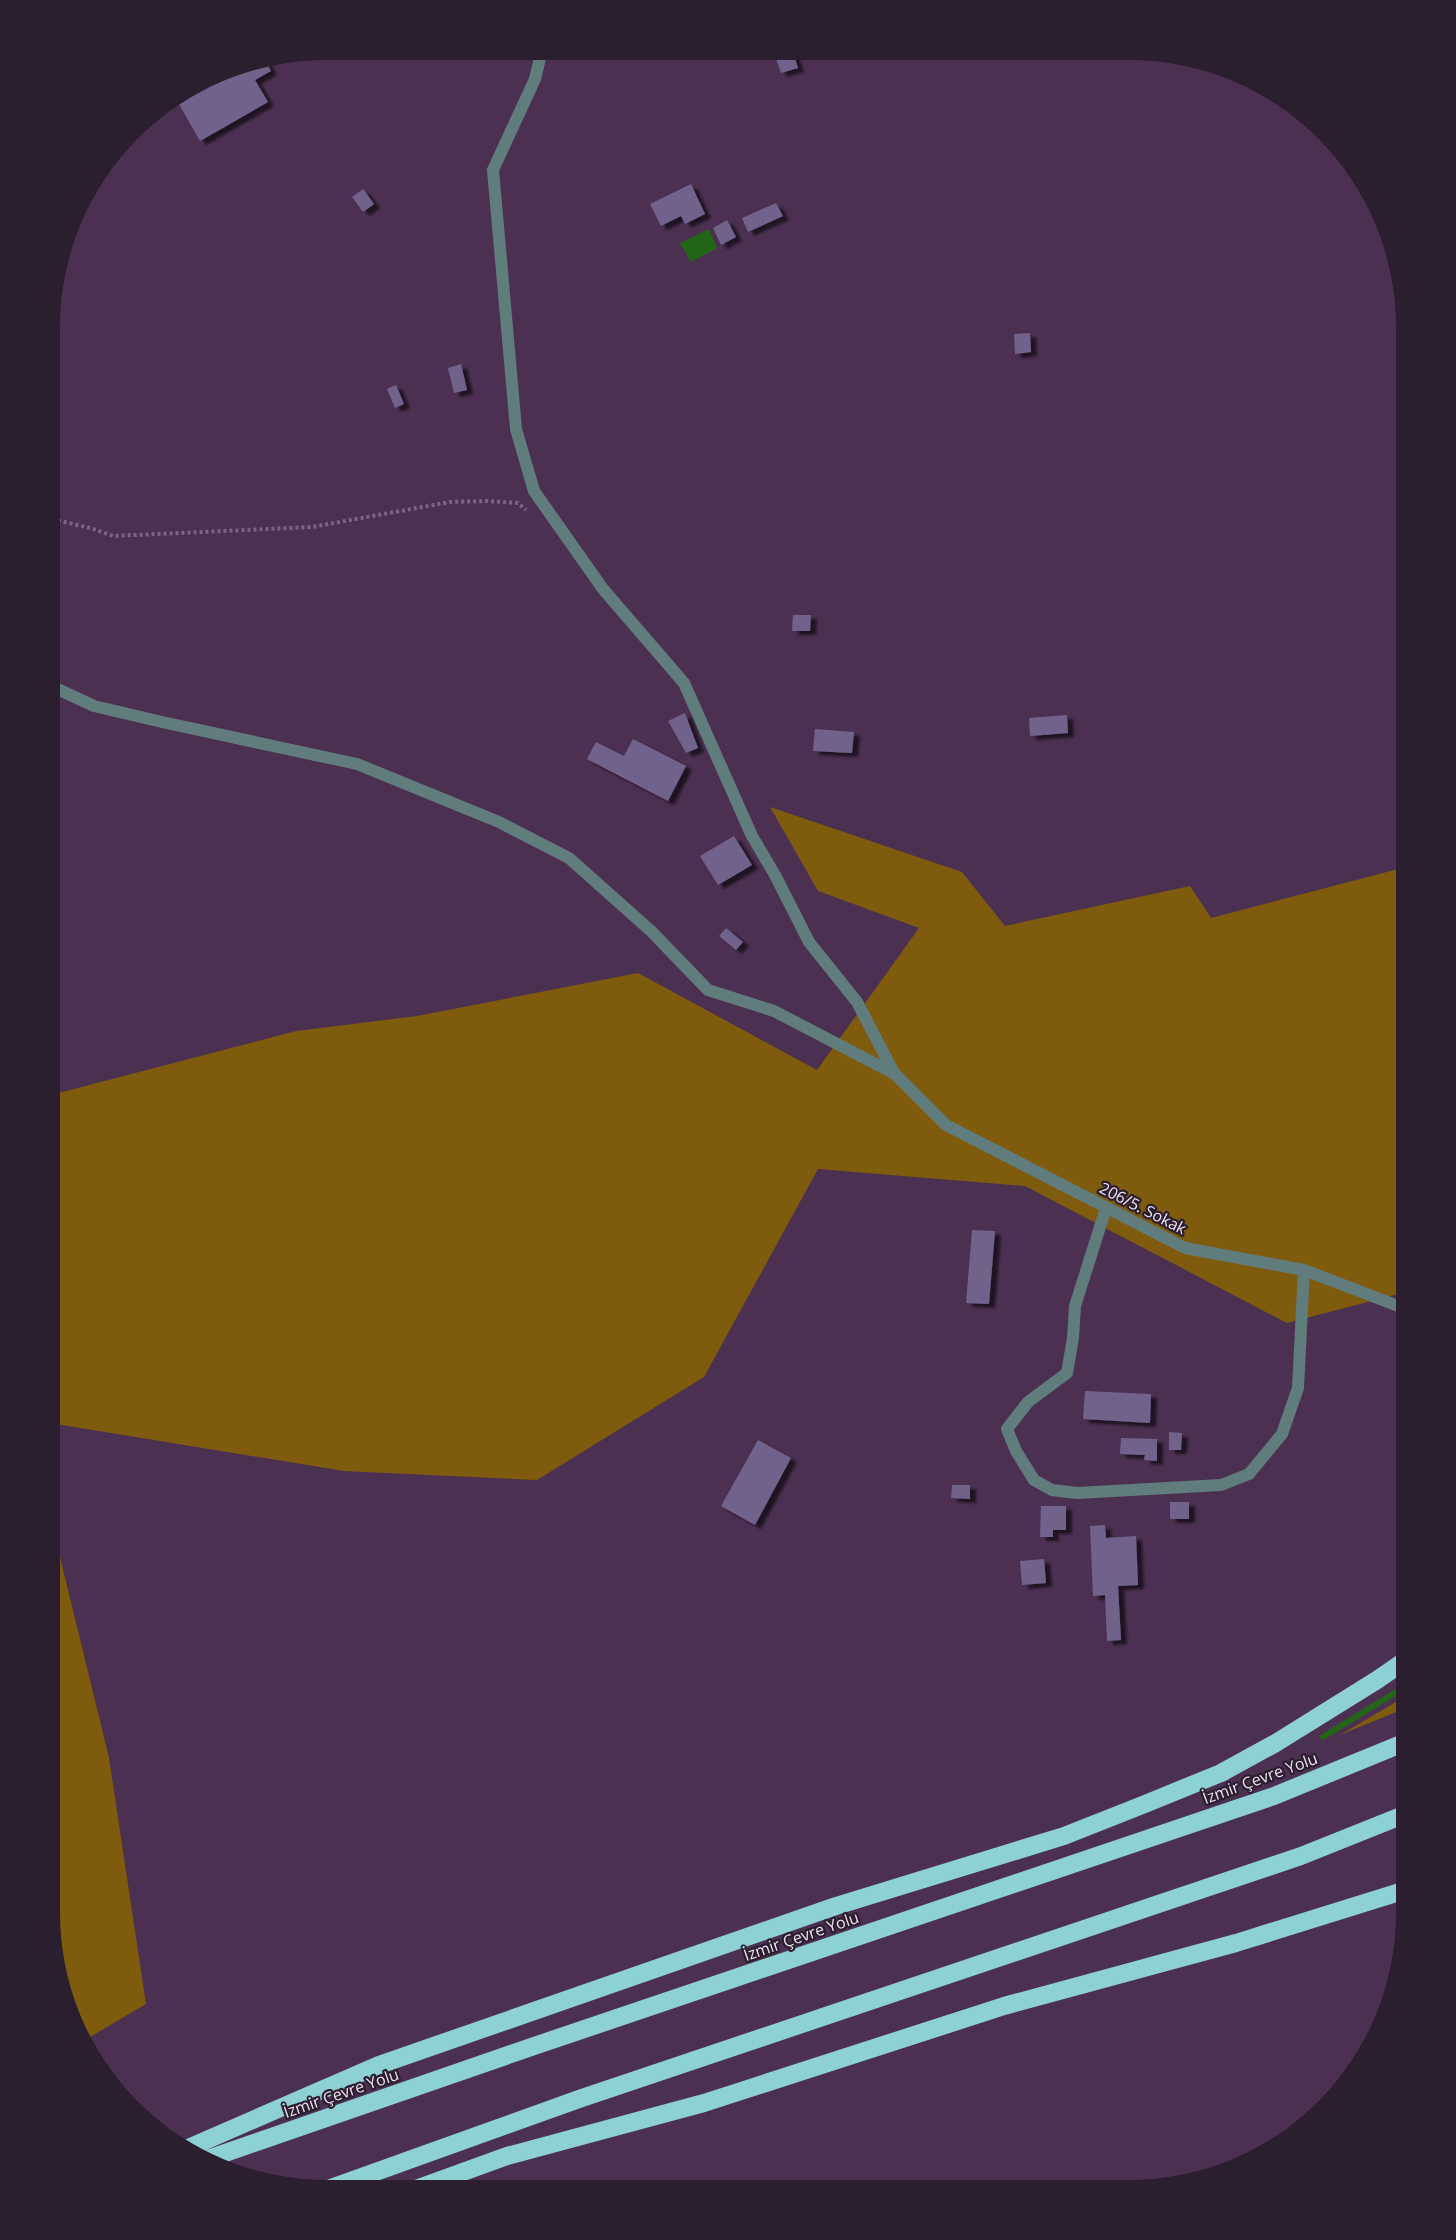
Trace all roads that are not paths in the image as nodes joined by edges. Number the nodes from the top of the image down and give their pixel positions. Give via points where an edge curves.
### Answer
1 (540, 60) edge
2 (60, 690) edge
3 (895, 1074) junction
4 (1106, 1208) junction
5 (1304, 1270) junction
6 (1396, 1305) edge
7 (1396, 1667) edge
8 (1396, 1746) edge
9 (1396, 1818) edge
10 (1396, 1893) edge
11 (197, 2145) edge
12 (217, 2156) edge
13 (353, 2180) edge
14 (439, 2180) edge

1 - 3 street via 535,79 493,170 516,429 534,491 603,589 684,683 752,836 810,942 857,1002
2 - 3 street via 94,706 357,764 499,822 569,858 651,931 708,990 774,1011
3 - 4 street, 206/5. Sokak via 946,1125
4 - 5 street, 206/5. Sokak via 1185,1248
4 - 5 street via 1075,1306 1068,1373 1028,1402 1007,1430 1034,1480 1052,1490 1077,1493 1221,1485 1249,1474 1282,1434 1298,1388
5 - 6 street, 206/5. Sokak
7 - 11 highway via 1221,1773 1064,1836 805,1916 379,2065
8 - 12 highway, İzmir Çevre Yolu via 1274,1796
9 - 13 highway via 1301,1856 579,2099
10 - 14 highway via 1236,1943 1004,2006 704,2103 507,2156

